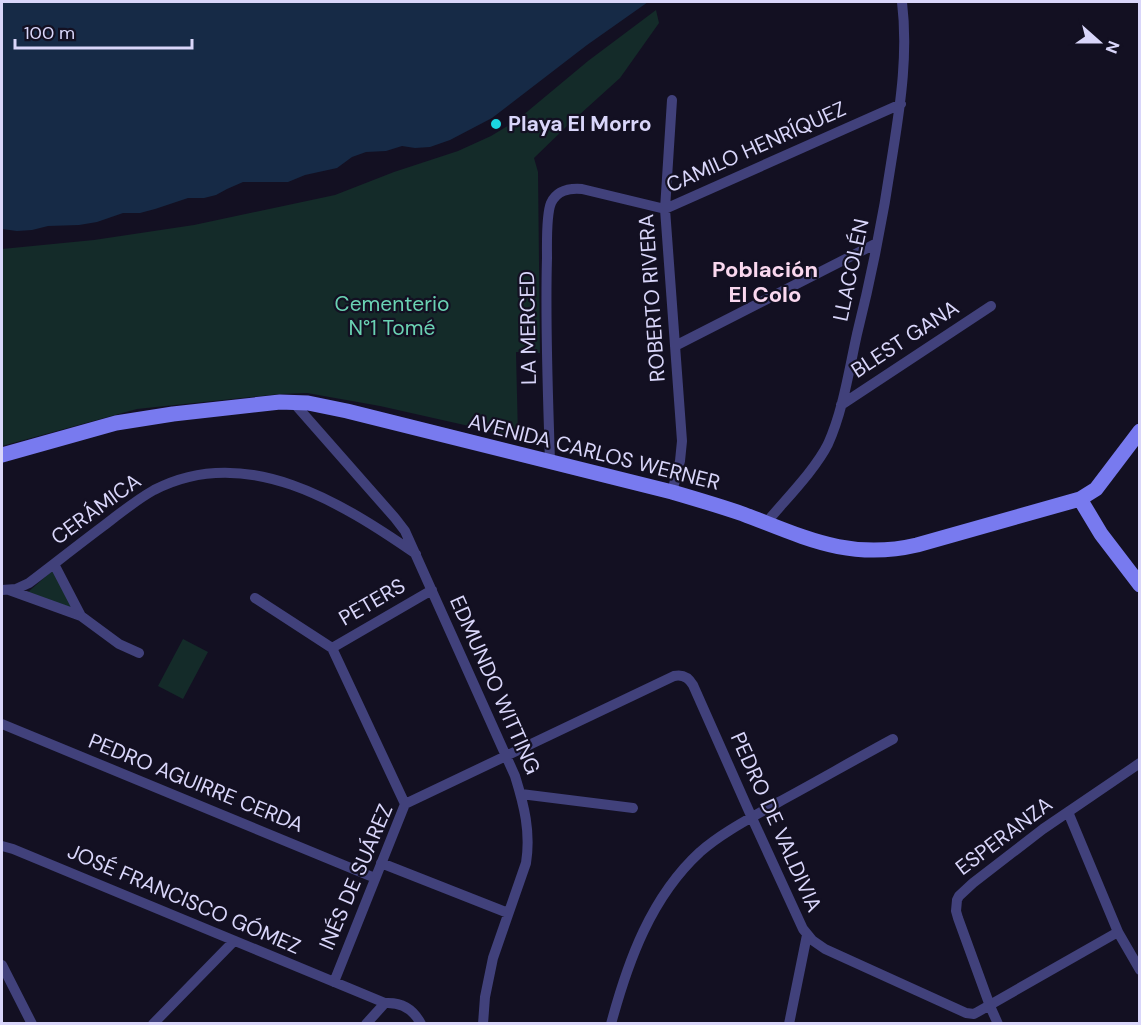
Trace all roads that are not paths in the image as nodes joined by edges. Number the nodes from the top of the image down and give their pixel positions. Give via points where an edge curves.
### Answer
1 (902, 2) edge
2 (672, 100) dead end
3 (900, 104) junction
4 (556, 196) joint
5 (665, 209) junction
6 (877, 243) junction
7 (991, 306) dead end
8 (675, 346) junction
9 (293, 402) junction
10 (841, 405) junction
11 (1140, 431) edge
12 (2, 455) edge
13 (550, 462) junction
14 (672, 492) junction
15 (1080, 500) junction
16 (766, 523) junction
17 (416, 554) junction
18 (54, 564) junction
19 (1140, 585) edge
20 (5, 590) edge
21 (432, 590) junction
22 (255, 598) dead end
23 (81, 616) junction
24 (332, 648) junction
25 (139, 653) dead end
26 (685, 677) joint
27 (2, 724) edge
28 (893, 739) dead end
29 (506, 756) junction
30 (1140, 763) edge
31 (521, 794) junction
32 (405, 804) junction
33 (633, 808) dead end
34 (1068, 812) junction
35 (752, 818) junction
36 (2, 846) edge
37 (381, 863) junction
38 (375, 878) junction
39 (508, 913) junction
40 (1118, 932) junction
41 (807, 935) junction
42 (234, 940) junction
43 (2, 965) edge
44 (1140, 970) edge
45 (334, 982) junction
46 (385, 1003) junction
47 (990, 1006) junction
48 (32, 1023) edge
49 (153, 1023) edge
50 (366, 1023) edge
51 (421, 1023) edge
52 (483, 1023) edge
53 (610, 1023) edge
54 (789, 1023) edge
55 (998, 1023) edge

1 - 3 street, LLACOLÉN via 905,54
2 - 5 street, ROBERTO RIVERA
3 - 5 street, CAMILO HENRÍQUEZ
3 - 6 street, LLACOLÉN
4 - 5 street, CAMILO HENRÍQUEZ via 570,188 582,189
4 - 13 street, LA MERCED via 550,208 547,252
5 - 8 street, ROBERTO RIVERA
6 - 8 street
6 - 10 street, LLACOLÉN
7 - 10 street, BLEST GANA
8 - 14 street, ROBERTO RIVERA via 682,441
9 - 12 main road, AVENIDA CARLOS WERNER via 136,420
9 - 13 main road, AVENIDA CARLOS WERNER via 347,411
9 - 17 street, EDMUNDO WITTING via 400,524
10 - 16 street, LLACOLÉN via 821,456
11 - 15 main road, AVENIDA CARLOS WERNER via 1102,483
13 - 14 main road, AVENIDA CARLOS WERNER
14 - 16 main road, AVENIDA CARLOS WERNER
15 - 16 main road, AVENIDA CARLOS WERNER via 886,550 832,546
15 - 19 main road
17 - 18 street, CERÁMICA via 356,515 305,489 253,475 220,473 170,482 150,492
17 - 21 street, EDMUNDO WITTING
18 - 20 street, CERÁMICA via 29,583
18 - 23 street
20 - 23 street
21 - 24 street, PETERS
21 - 29 street, EDMUNDO WITTING
22 - 24 street
23 - 25 street via 119,644
24 - 32 street
26 - 29 street, INÉS DE SUÁREZ via 674,676
26 - 35 street, PEDRO DE VALDIVIA via 693,685
27 - 38 street, PEDRO AGUIRRE CERDA
28 - 35 street
29 - 31 street, EDMUNDO WITTING
29 - 32 street, INÉS DE SUÁREZ
30 - 34 street, ESPERANZA
31 - 33 street
31 - 39 street, EDMUNDO WITTING via 528,850
32 - 37 street, INÉS DE SUÁREZ
34 - 40 street
34 - 47 street, ESPERANZA via 983,875 957,900 958,918
35 - 41 street, PEDRO DE VALDIVIA
35 - 53 street via 699,853 666,893 639,940
36 - 42 street, JOSÉ FRANCISCO GÓMEZ
37 - 38 street, INÉS DE SUÁREZ
37 - 39 street
38 - 45 street, INÉS DE SUÁREZ
39 - 52 street, EDMUNDO WITTING via 488,977
40 - 44 street
40 - 47 street
41 - 47 street via 832,953 970,1014
41 - 54 street, PEDRO DE VALDIVIA
42 - 45 street, JOSÉ FRANCISCO GÓMEZ
42 - 49 street
43 - 48 street
45 - 46 street, JOSÉ FRANCISCO GÓMEZ
46 - 50 street
46 - 51 street, JOSÉ FRANCISCO GÓMEZ via 409,1008
47 - 55 street

